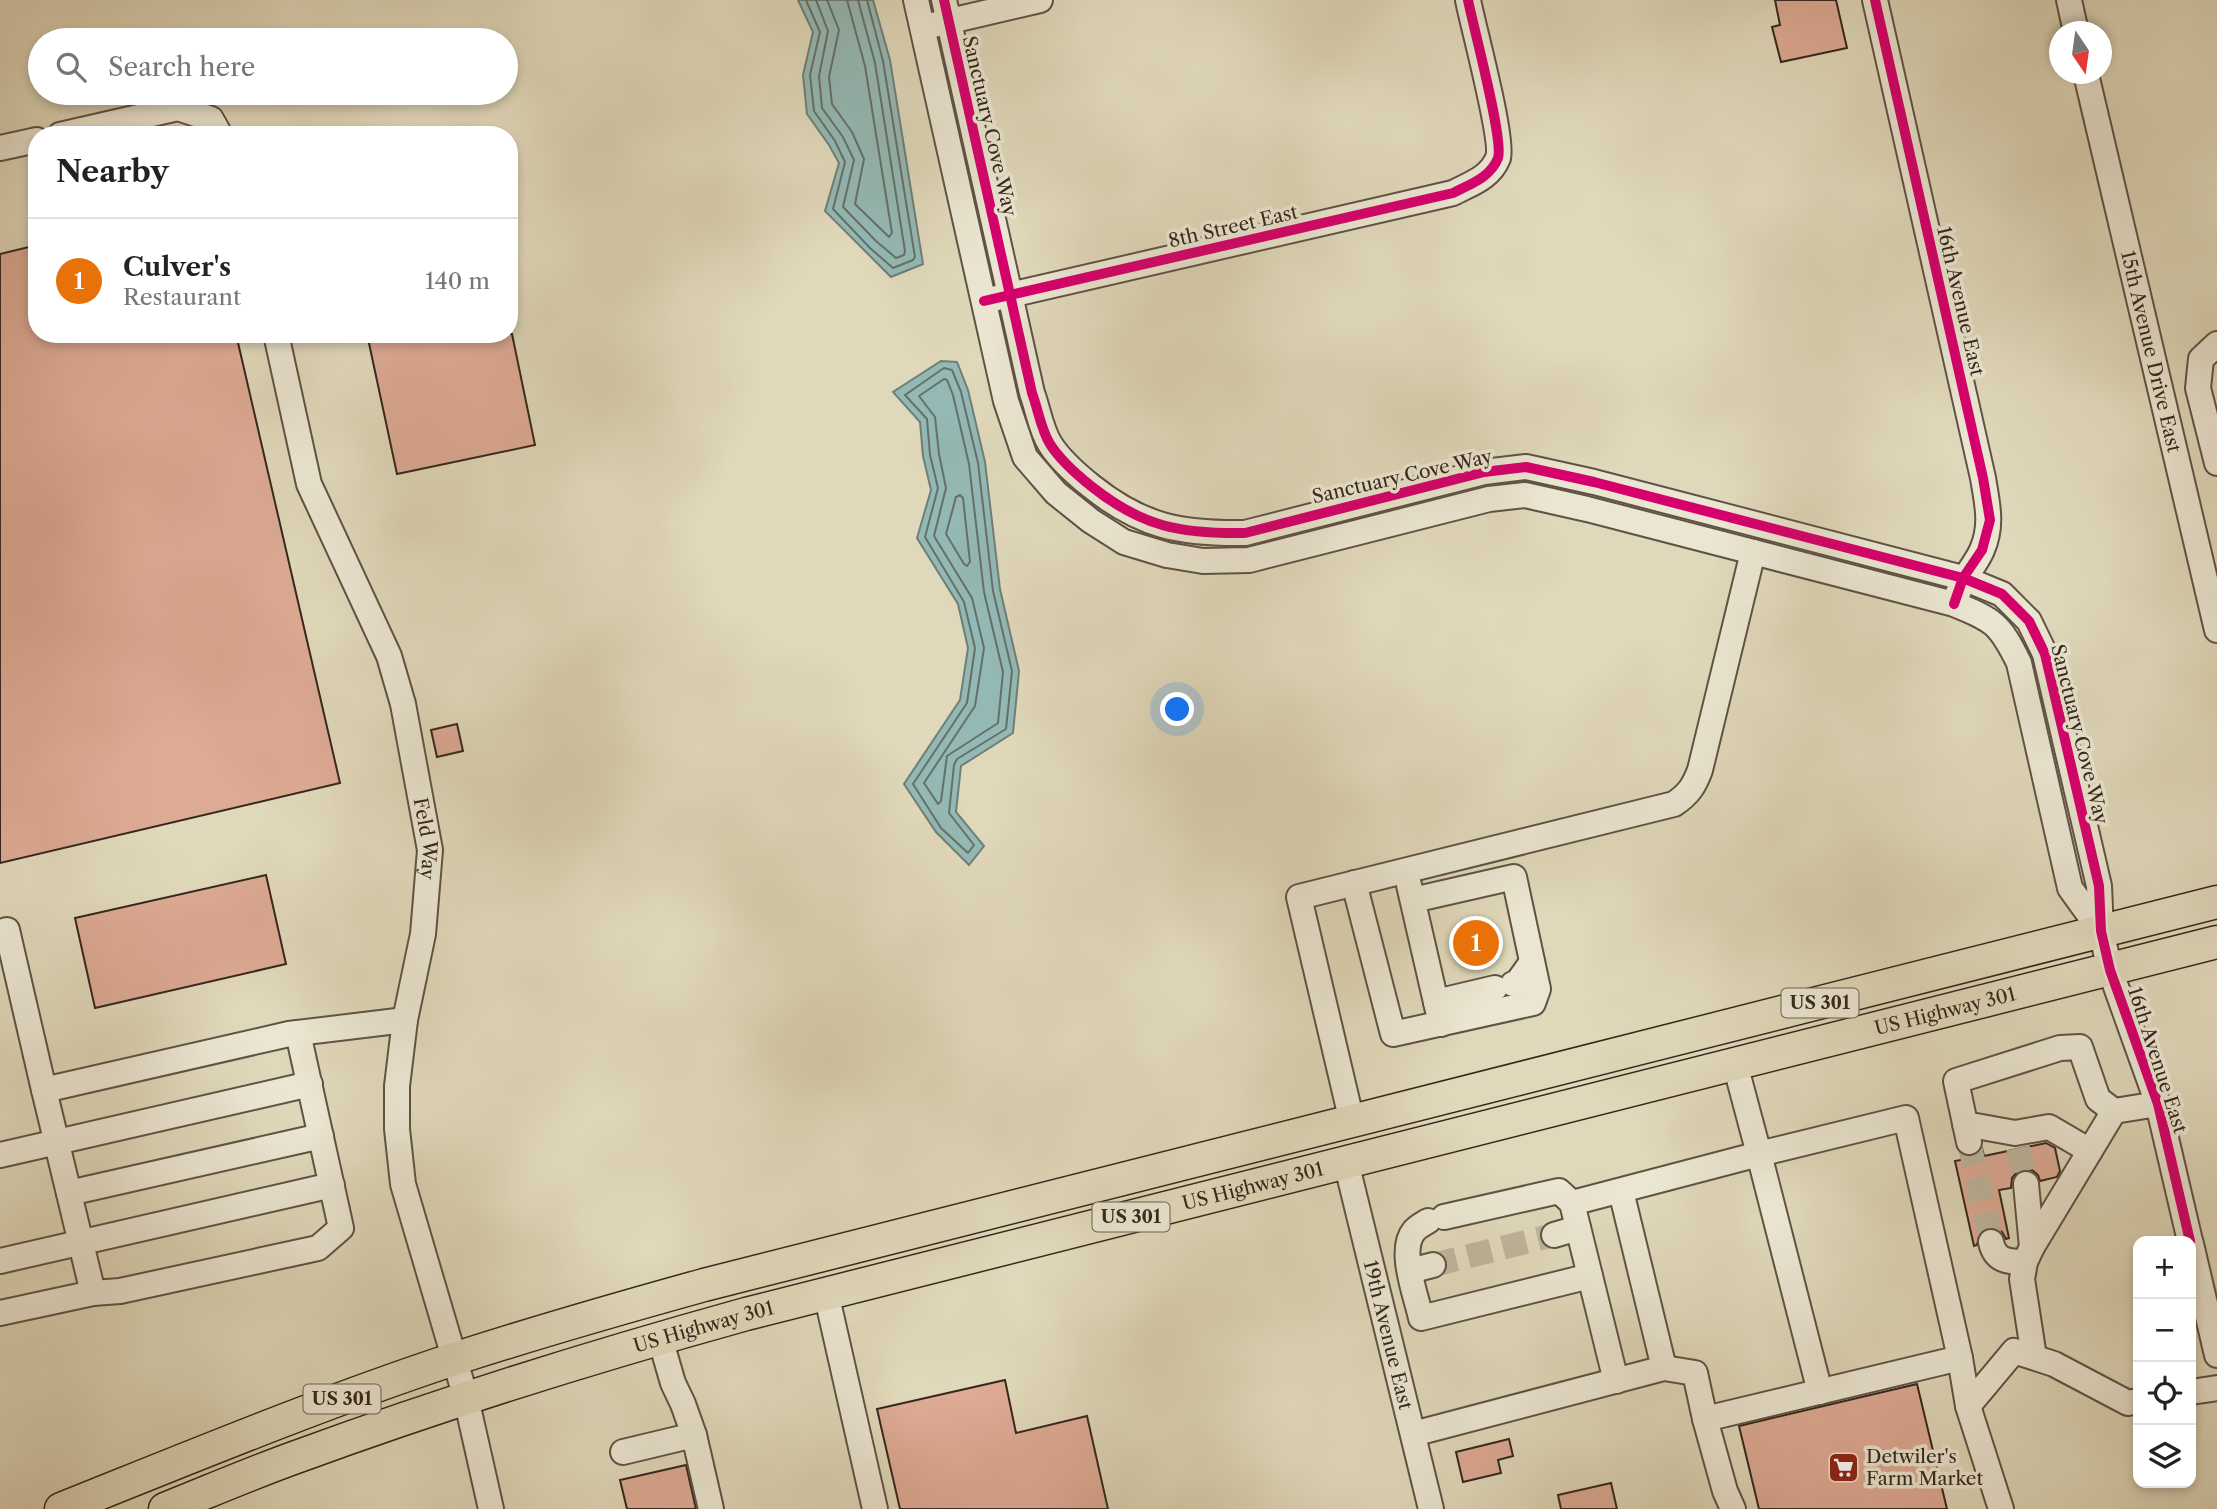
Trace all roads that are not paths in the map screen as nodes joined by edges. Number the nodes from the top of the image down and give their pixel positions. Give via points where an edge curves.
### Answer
1 (916, 0) edge
2 (1040, 0) edge
3 (1468, 0) edge
4 (1875, 0) edge
5 (2069, 0) edge
6 (946, 10) edge
7 (2074, 21) edge
8 (922, 28) junction
9 (2088, 84) edge
10 (99, 126) edge
11 (215, 126) edge
12 (28, 142) edge
13 (0, 148) edge
14 (1011, 295) junction
15 (984, 301) junction
16 (278, 343) edge
17 (2217, 344) edge
18 (2217, 463) edge
19 (1753, 552) junction
20 (1963, 578) junction
21 (1954, 604) junction
22 (2217, 630) edge
23 (1506, 845) junction
24 (1405, 871) junction
25 (1514, 877) junction
26 (1354, 883) junction
27 (1413, 900) junction
28 (2217, 902) edge
29 (2101, 930) junction
30 (0, 932) edge
31 (2217, 942) edge
32 (1532, 962) junction
33 (2110, 970) junction
34 (1438, 1013) junction
35 (405, 1020) junction
36 (298, 1033) junction
37 (1735, 1064) junction
38 (310, 1084) junction
39 (1483, 1089) junction
40 (44, 1090) junction
41 (2158, 1104) junction
42 (2114, 1111) junction
43 (1352, 1122) junction
44 (321, 1136) junction
45 (57, 1142) junction
46 (2091, 1151) junction
47 (1759, 1154) junction
48 (0, 1155) edge
49 (1346, 1162) junction
50 (2026, 1184) tunnel mouth
51 (332, 1185) junction
52 (1620, 1191) junction
53 (69, 1193) junction
54 (1042, 1200) junction
55 (1572, 1203) junction
56 (1168, 1208) junction
57 (1578, 1228) junction
58 (1554, 1235) tunnel mouth
59 (2188, 1236) edge
60 (81, 1242) junction
61 (1991, 1242) tunnel mouth
62 (2029, 1254) junction
63 (0, 1261) edge
64 (2196, 1268) edge
65 (1590, 1276) junction
66 (93, 1293) junction
67 (826, 1293) junction
68 (0, 1313) edge
69 (1421, 1318) junction
70 (1386, 1327) junction
71 (660, 1338) junction
72 (2217, 1356) edge
73 (2035, 1357) junction
74 (1960, 1358) junction
75 (453, 1360) junction
76 (1664, 1368) junction
77 (1616, 1381) junction
78 (2217, 1388) edge
79 (2196, 1391) edge
80 (1820, 1392) junction
81 (466, 1398) junction
82 (2133, 1402) edge
83 (1968, 1406) junction
84 (1705, 1419) junction
85 (1413, 1434) junction
86 (694, 1435) junction
87 (623, 1452) dead end
88 (61, 1509) edge
89 (165, 1509) edge
90 (491, 1509) edge
91 (710, 1509) edge
92 (875, 1509) edge
93 (1431, 1509) edge
94 (1733, 1509) edge
95 (2001, 1509) edge

1 - 8 street
2 - 6 street
3 - 14 street, 8th Street East via 1497,132 1499,157 1486,177 1453,193
4 - 20 street, 16th Avenue East via 1990,520 1982,550
5 - 7 street
6 - 8 street
6 - 14 street, Sanctuary Cove Way
8 - 15 street
9 - 22 street, 15th Avenue Drive East
10 - 11 street via 178,108 211,119
12 - 13 street
14 - 15 street, 8th Street East
14 - 20 street, Sanctuary Cove Way via 1032,393 1049,443 1076,474 1107,499 1173,529 1245,533 1484,472 1526,467
15 - 19 street via 1006,401 1025,457 1056,493 1124,542 1203,561 1249,560 1489,499 1525,495
16 - 35 street, Feld Way via 309,484 389,656 403,704 430,849 423,934
17 - 18 street via 2201,359 2198,388
19 - 21 street
19 - 23 street via 1694,786 1686,796 1674,804
20 - 21 street, 16th Avenue East
20 - 29 street, Sanctuary Cove Way via 2002,594 2029,621 2045,654 2099,886
21 - 29 street via 1986,617 2006,637 2019,663 2070,888
23 - 24 street
23 - 25 street
24 - 26 street
24 - 27 street
25 - 27 street
25 - 32 street
26 - 34 street via 1393,1034
26 - 43 street via 1299,897
27 - 34 street
28 - 29 main road, US 301
29 - 33 street, 16th Avenue East
29 - 39 main road, US 301
30 - 40 street via 7,930
31 - 33 main road, US 301
32 - 34 street via 1517,983
32 - 34 street via 1538,989 1534,1003
33 - 37 main road, US Highway 301 / US 301
33 - 41 street, 16th Avenue East
35 - 36 street
35 - 75 street, Feld Way via 397,1086 403,1184
36 - 38 street
36 - 40 street
37 - 47 street
37 - 49 main road, US Highway 301 / US 301
38 - 44 street
38 - 45 street
39 - 43 main road, US 301
39 - 49 main road via 1360,1144
40 - 45 street
41 - 42 street
41 - 59 street, 16th Avenue East
42 - 46 street
42 - 46 street via 2098,1099 2080,1047 2060,1048 1956,1082 1967,1133 2017,1141 2049,1127
43 - 54 main road, US 301
43 - 56 main road via 1331,1143 1303,1158 1189,1188
44 - 51 street
44 - 53 street
45 - 48 street
45 - 53 street
46 - 62 street
47 - 52 street
47 - 74 street via 1906,1118
47 - 80 street
49 - 56 main road, US Highway 301 / US 301
49 - 70 street, 19th Avenue East
50 - 62 street
51 - 60 street
51 - 66 street via 341,1228 318,1248
52 - 55 street
52 - 76 street
53 - 60 street
54 - 67 main road via 941,1245 852,1268 837,1276
54 - 75 main road, US 301 via 704,1285
55 - 57 street
55 - 69 street via 1559,1191 1436,1219 1414,1229 1407,1258 1422,1268
56 - 67 main road, US Highway 301 / US 301
57 - 58 street
57 - 65 street
60 - 63 street
60 - 66 street
61 - 62 street via 1993,1252 2007,1262
62 - 73 street via 2022,1279
64 - 72 street, 16th Avenue East
65 - 69 street
65 - 77 street
66 - 68 street
67 - 71 main road, US Highway 301 / US 301
67 - 92 street
69 - 70 street
70 - 85 street, 19th Avenue East
71 - 81 main road, US Highway 301 / US 301
71 - 86 street
73 - 82 street
73 - 83 street via 2014,1351
74 - 80 street
74 - 83 street
75 - 81 street, Feld Way
75 - 88 main road, US 301 via 285,1420
76 - 77 street
76 - 84 street via 1695,1373
77 - 85 street
78 - 79 street
80 - 84 street
81 - 89 main road, US Highway 301 / US 301
81 - 90 street, Feld Way
83 - 95 street
84 - 94 street
85 - 93 street, 19th Avenue East
86 - 87 street
86 - 91 street

